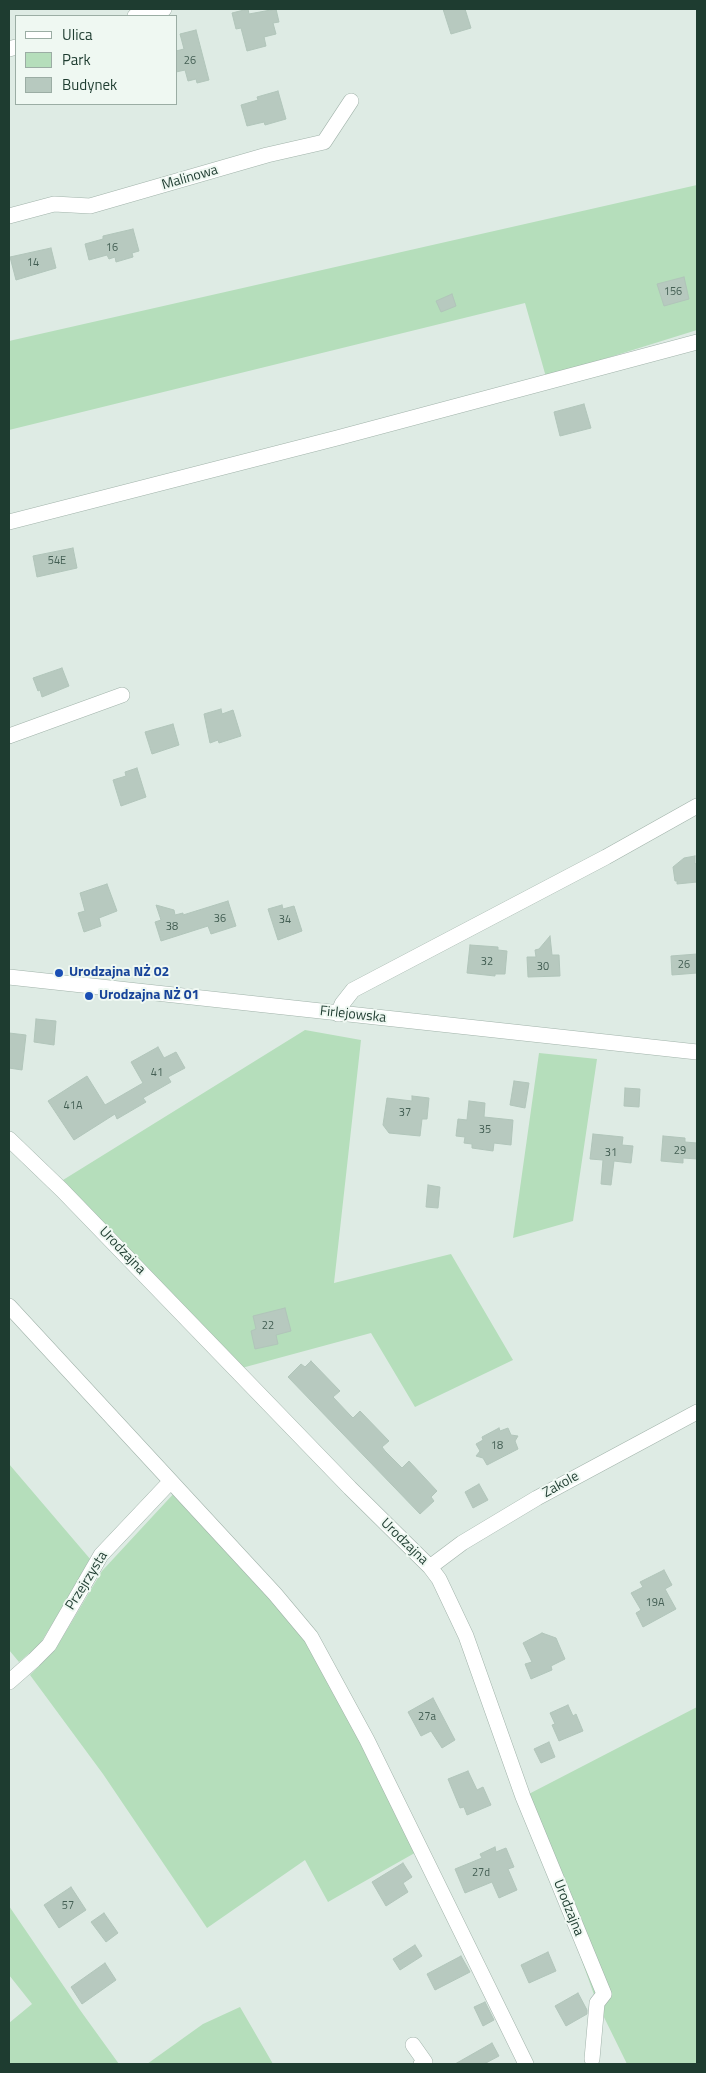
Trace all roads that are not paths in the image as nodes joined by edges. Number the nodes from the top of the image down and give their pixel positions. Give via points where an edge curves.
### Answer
1 (164, 9) edge
2 (139, 15) edge
3 (352, 101) dead end
4 (9, 216) edge
5 (697, 342) edge
6 (9, 522) edge
7 (122, 695) dead end
8 (9, 736) edge
9 (697, 806) edge
10 (9, 977) edge
11 (338, 1014) junction
12 (697, 1052) edge
13 (9, 1139) edge
14 (9, 1306) edge
15 (697, 1412) edge
16 (170, 1482) junction
17 (430, 1567) junction
18 (9, 1682) edge
19 (412, 2045) dead end
20 (592, 2059) dead end
21 (421, 2064) edge
22 (526, 2064) edge

1 - 2 street
3 - 4 street, Malinowa via 324,142 90,206 54,204
5 - 6 street
7 - 8 street
9 - 11 street via 598,862 354,990
10 - 11 street, Firlejowska
11 - 12 street, Firlejowska
13 - 17 street, Urodzajna
14 - 16 street
15 - 17 street, Zakole via 496,1522
16 - 18 street, Przejrzysta via 101,1555 48,1645
16 - 22 street via 268,1586 311,1637 367,1740
17 - 20 street, Urodzajna via 466,1636 523,1797 604,1994 597,2003
19 - 21 street via 425,2062

